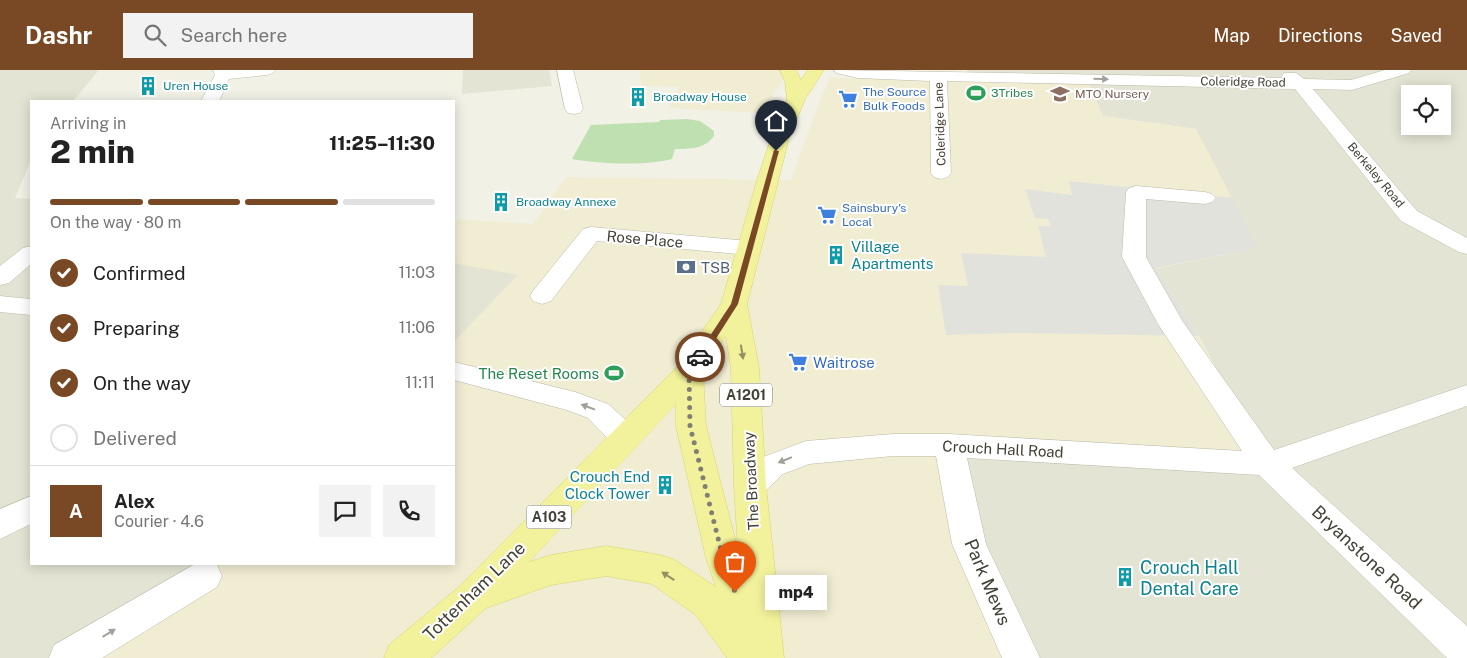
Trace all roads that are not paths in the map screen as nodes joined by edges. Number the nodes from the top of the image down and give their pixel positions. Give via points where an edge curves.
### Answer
1 (267, 70) edge
2 (565, 70) edge
3 (788, 70) edge
4 (816, 70) edge
5 (842, 70) edge
6 (1283, 70) edge
7 (1403, 70) edge
8 (222, 73) edge
9 (938, 76) junction
10 (1300, 84) junction
11 (796, 99) junction
12 (210, 100) edge
13 (574, 109) dead end
14 (941, 172) dead end
15 (1205, 198) dead end
16 (1467, 247) edge
17 (748, 248) junction
18 (542, 296) dead end
19 (0, 304) edge
20 (734, 304) junction
21 (30, 307) edge
22 (455, 371) edge
23 (689, 372) junction
24 (1467, 395) edge
25 (625, 437) junction
26 (949, 445) junction
27 (1267, 464) junction
28 (750, 486) junction
29 (30, 510) edge
30 (0, 525) edge
31 (204, 576) dead end
32 (473, 597) junction
33 (1467, 651) edge
34 (68, 658) edge
35 (403, 658) edge
36 (750, 658) edge
37 (759, 658) edge
38 (765, 658) edge
39 (1021, 658) edge

1 - 8 street
2 - 13 street
3 - 11 main road
4 - 11 main road, The Broadway / A103
5 - 9 street, Coleridge Road
6 - 10 street, Berkeley Road
7 - 10 street, Coleridge Road via 1352,85
8 - 12 street
9 -> 10 street, Coleridge Road
9 - 14 street, Coleridge Lane
10 - 16 street, Berkeley Road via 1409,216
11 - 17 main road, The Broadway / A103 via 778,146
15 - 27 street via 1136,192 1134,257 1171,324
17 - 18 street, Rose Place via 591,234
17 - 20 main road, The Broadway / A103
19 - 21 street
20 - 23 main road, The Broadway / A103
20 -> 28 main road, The Broadway / A1201 via 745,368
25 -> 22 street via 598,411 575,402
23 - 25 main road, Tottenham Lane / A103
23 - 37 main road via 690,426 723,558
24 - 27 street, Crouch Hall Road
25 - 32 main road, Tottenham Lane / A103
26 - 27 street, Crouch Hall Road
26 -> 28 street, Crouch Hall Road via 893,445 806,453 772,466
26 - 39 street, Park Mews via 970,544
27 - 33 street, Bryanstone Road
28 - 38 main road, The Broadway / A1201
29 - 30 street
34 -> 31 street
32 - 35 main road, Tottenham Lane / A103
36 -> 32 main road via 709,603 660,570 606,561 551,570

